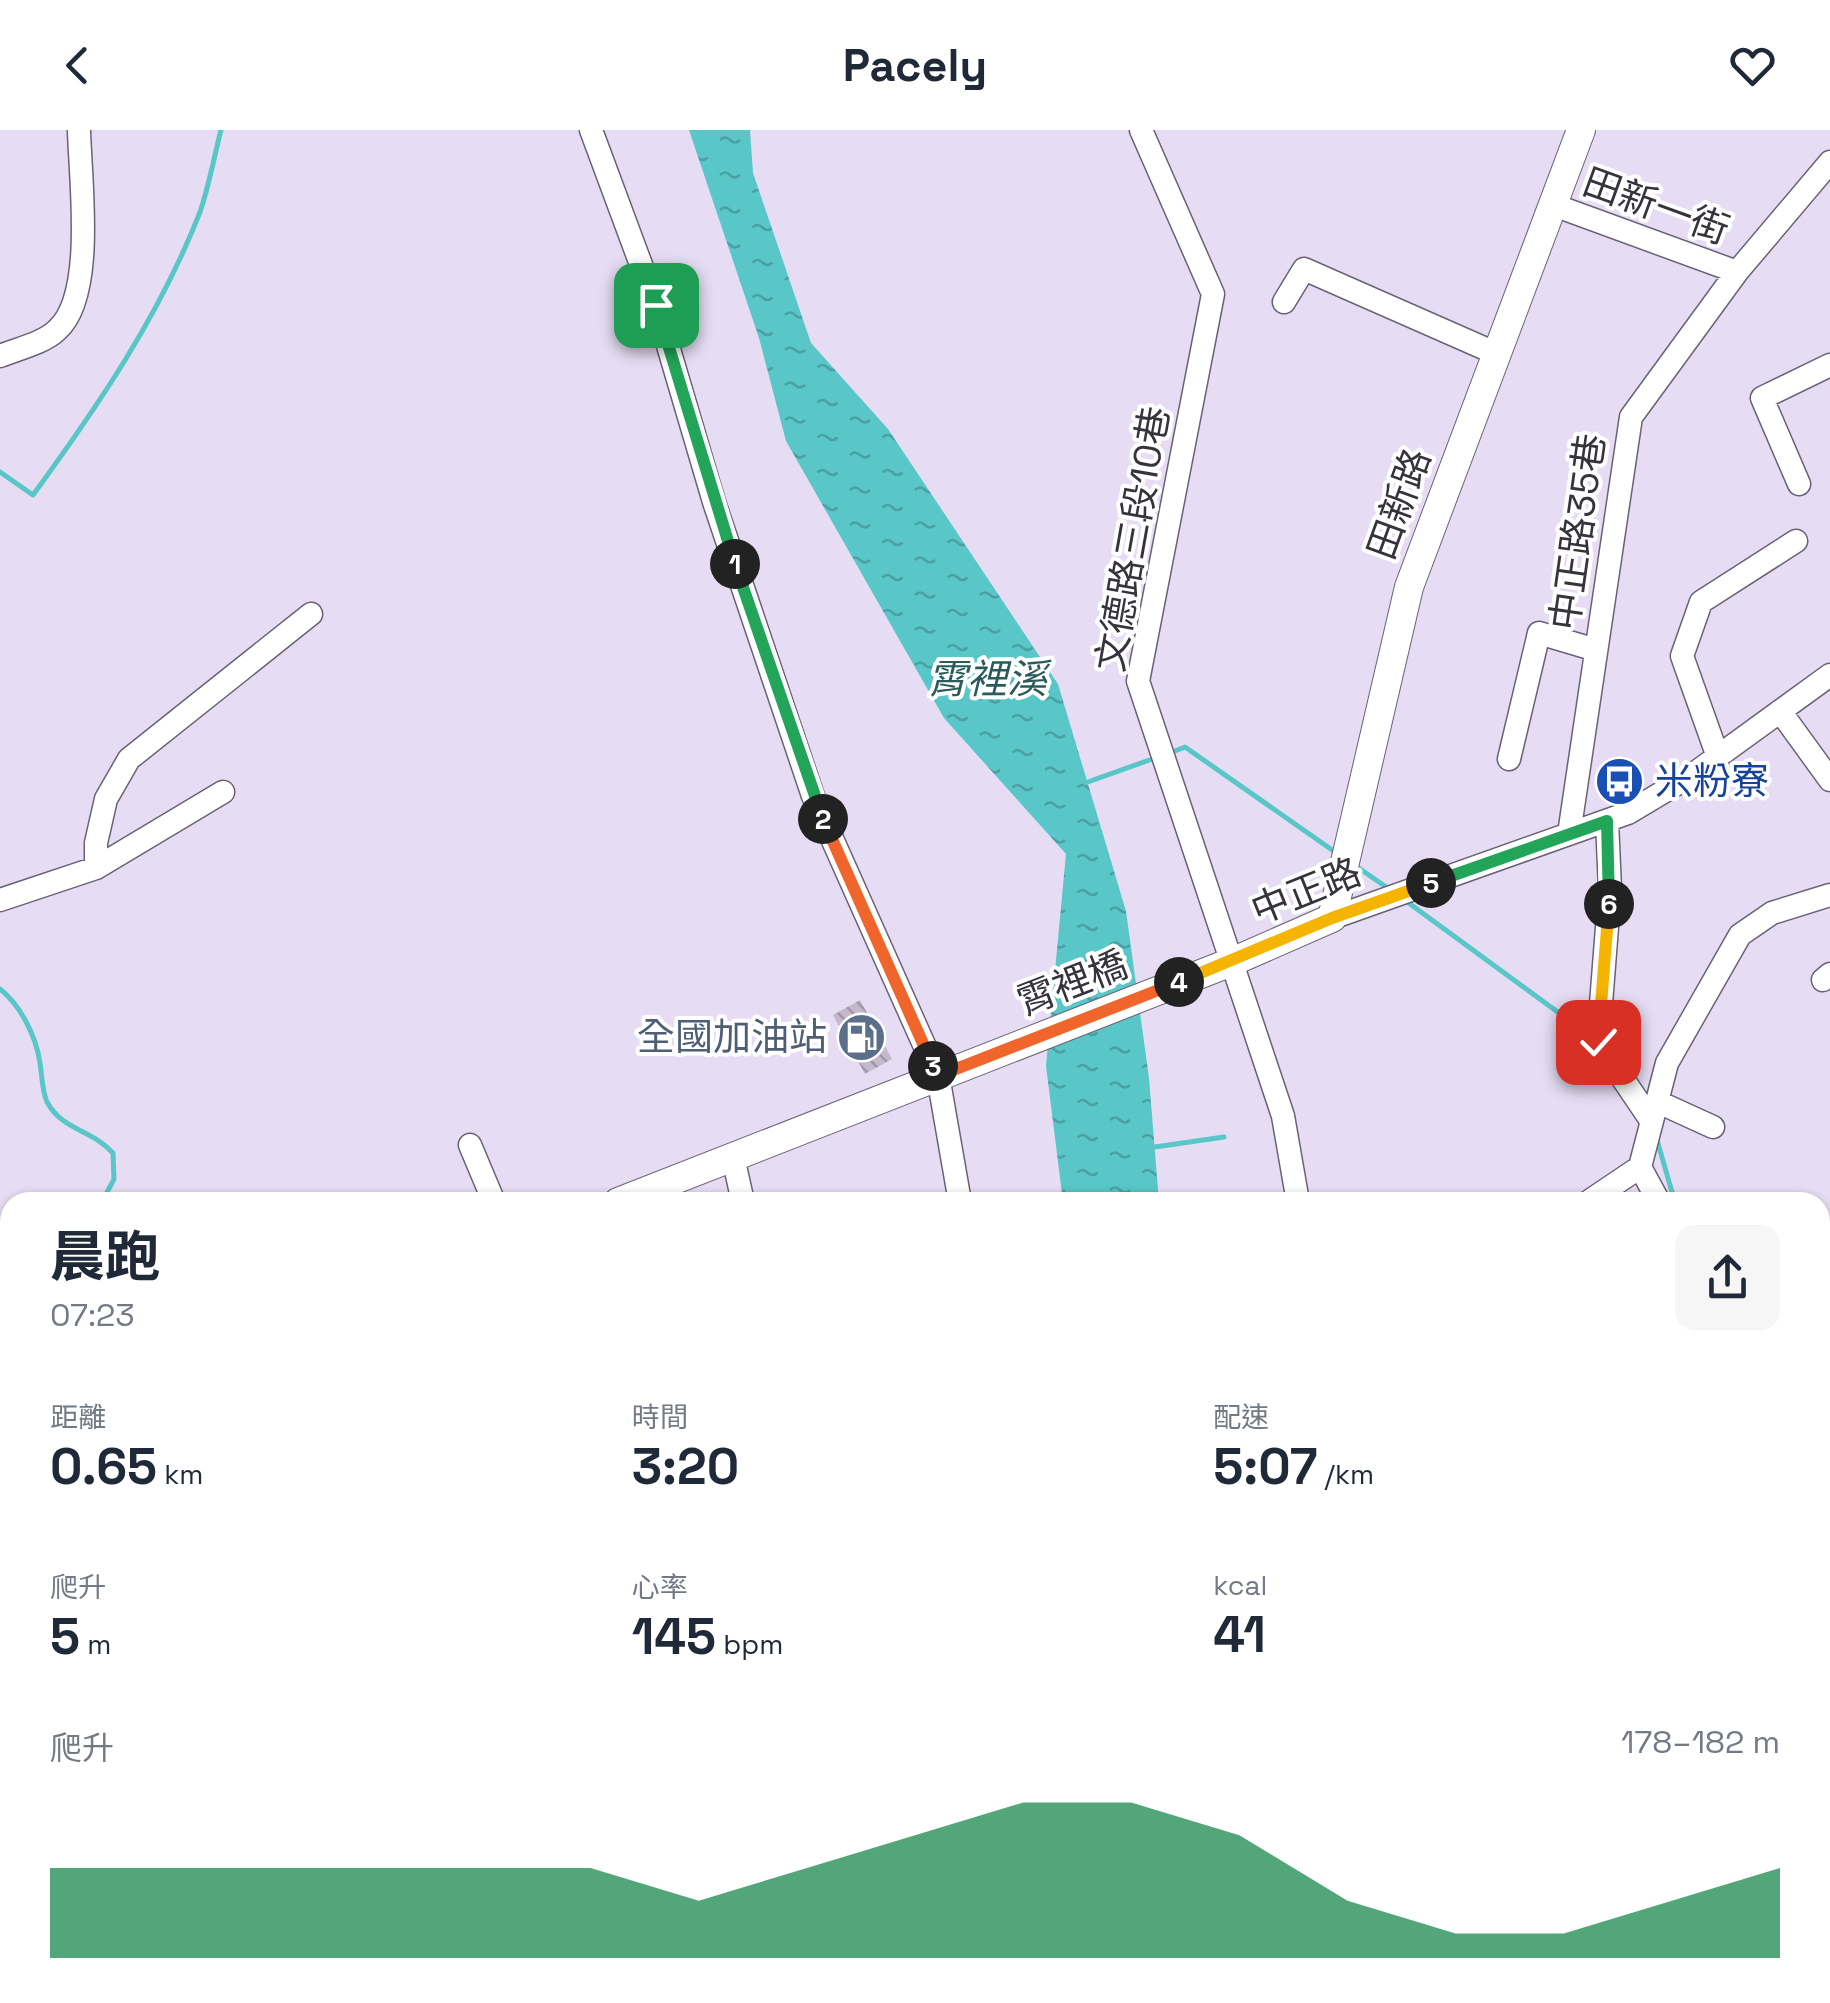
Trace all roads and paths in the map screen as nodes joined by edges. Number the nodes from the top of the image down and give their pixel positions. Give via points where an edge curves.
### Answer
1 (79, 130) edge
2 (591, 130) edge
3 (1141, 130) edge
4 (1580, 130) edge
5 (1830, 162) edge
6 (1551, 204) junction
7 (1737, 272) junction
8 (1284, 302) dead end
9 (1495, 354) junction
10 (0, 356) edge
11 (1830, 366) edge
12 (1799, 484) dead end
13 (1796, 541) dead end
14 (311, 614) dead end
15 (1596, 650) junction
16 (1830, 675) edge
17 (1780, 711) junction
18 (1718, 757) junction
19 (1509, 759) dead end
20 (1830, 780) edge
21 (223, 792) dead end
22 (1607, 821) junction
23 (1569, 834) junction
24 (96, 868) junction
25 (1830, 895) edge
26 (0, 900) edge
27 (1332, 918) junction
28 (1234, 961) junction
29 (938, 1076) junction
30 (1653, 1110) junction
31 (1712, 1126) dead end
32 (470, 1145) dead end
33 (733, 1157) junction
34 (1640, 1168) junction
35 (490, 1192) edge
36 (644, 1192) edge
37 (741, 1192) edge
38 (958, 1192) edge
39 (1296, 1192) edge
40 (1603, 1192) edge
41 (1653, 1192) edge

1 - 10 street via 82,269 72,308 55,333
2 - 29 street via 656,305 813,796
3 - 28 street, 文德路三段10巷 via 1213,294 1138,682
4 - 6 main road, 田新路
5 - 7 street, 中正路35巷
6 - 7 street, 田新一街
6 - 9 main road, 田新路
7 - 15 street, 中正路35巷 via 1630,417
8 - 9 street via 1304,269
9 - 27 main road, 田新路 via 1409,586
11 - 12 street via 1762,398
13 - 18 street via 1700,602 1682,656
14 - 24 street via 129,759 106,800
15 - 19 street via 1539,633
15 - 23 street, 中正路35巷
16 - 17 street, 中正路
17 - 18 street, 中正路
17 - 20 street
18 - 22 street, 中正路
21 - 24 street
22 - 23 street, 中正路
22 - 30 street via 1610,889 1598,1042
23 - 27 street, 中正路
24 - 26 street
25 - 30 street via 1772,912 1740,935 1667,1063
27 - 28 main road, 中正路
28 - 29 main road, 霄裡橋
28 - 39 street, 文德路三段10巷 via 1283,1116
29 - 33 main road, 霄裡橋
29 - 38 street
30 - 31 street
30 - 34 street
32 - 35 street
33 - 36 main road, 霄裡橋
33 - 37 street
34 - 40 street
34 - 41 street

